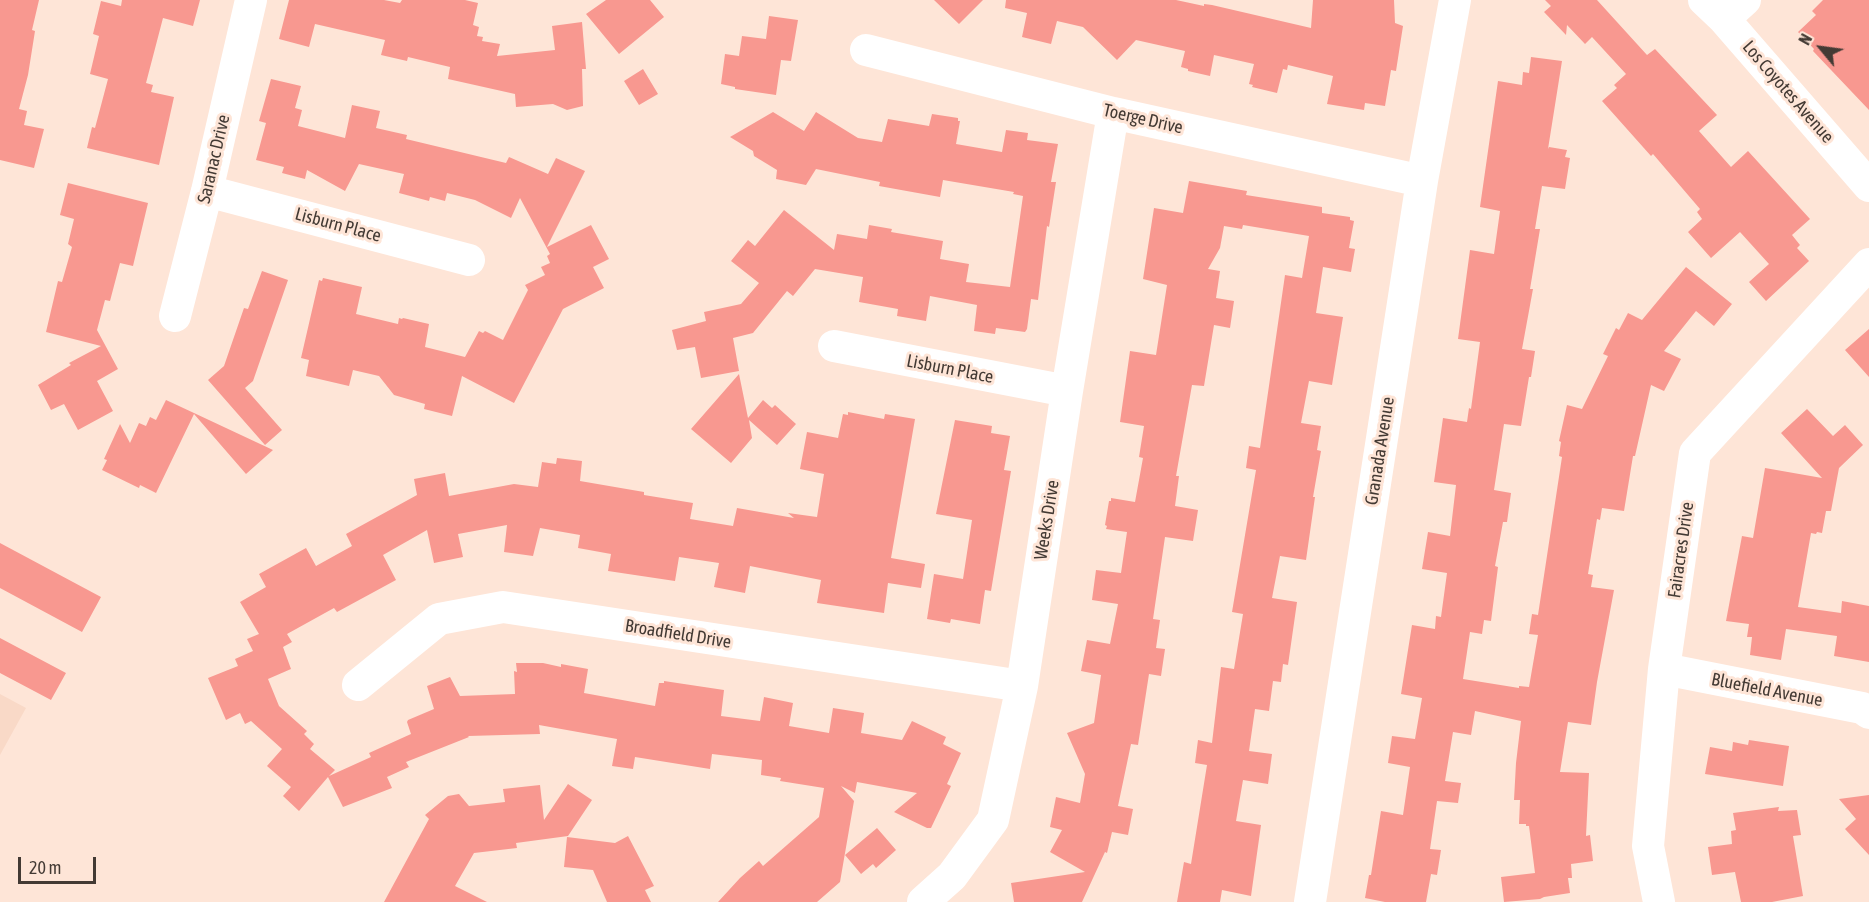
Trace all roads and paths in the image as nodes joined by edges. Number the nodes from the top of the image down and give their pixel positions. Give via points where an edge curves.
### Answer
1 (250, 0) edge
2 (1455, 0) edge
3 (1725, 6) edge
4 (866, 50) dead end
5 (1113, 113) junction
6 (1422, 181) junction
7 (1869, 186) edge
8 (207, 191) junction
9 (469, 260) dead end
10 (1869, 264) edge
11 (175, 316) dead end
12 (834, 346) dead end
13 (1067, 392) junction
14 (1664, 669) junction
15 (358, 685) dead end
16 (1022, 686) junction
17 (1869, 713) edge
18 (923, 902) edge
19 (1310, 902) edge
20 (1659, 902) edge

1 - 8 street, Saranac Drive
2 - 6 street, Granada Avenue
3 - 7 street, Los Coyotes Avenue
4 - 5 street, Toerge Drive
5 - 6 street, Toerge Drive
5 - 13 street, Weeks Drive
6 - 19 street, Granada Avenue
8 - 9 street, Lisburn Place
8 - 11 street, Saranac Drive
10 - 14 street, Fairacres Drive via 1695,453
12 - 13 street, Lisburn Place
13 - 16 street, Weeks Drive
14 - 17 street, Bluefield Avenue via 1862,708
14 - 20 street, Fairacres Drive via 1648,846
15 - 16 street, Broadfield Drive via 439,619 503,607
16 - 18 street, Weeks Drive via 993,820 952,876

